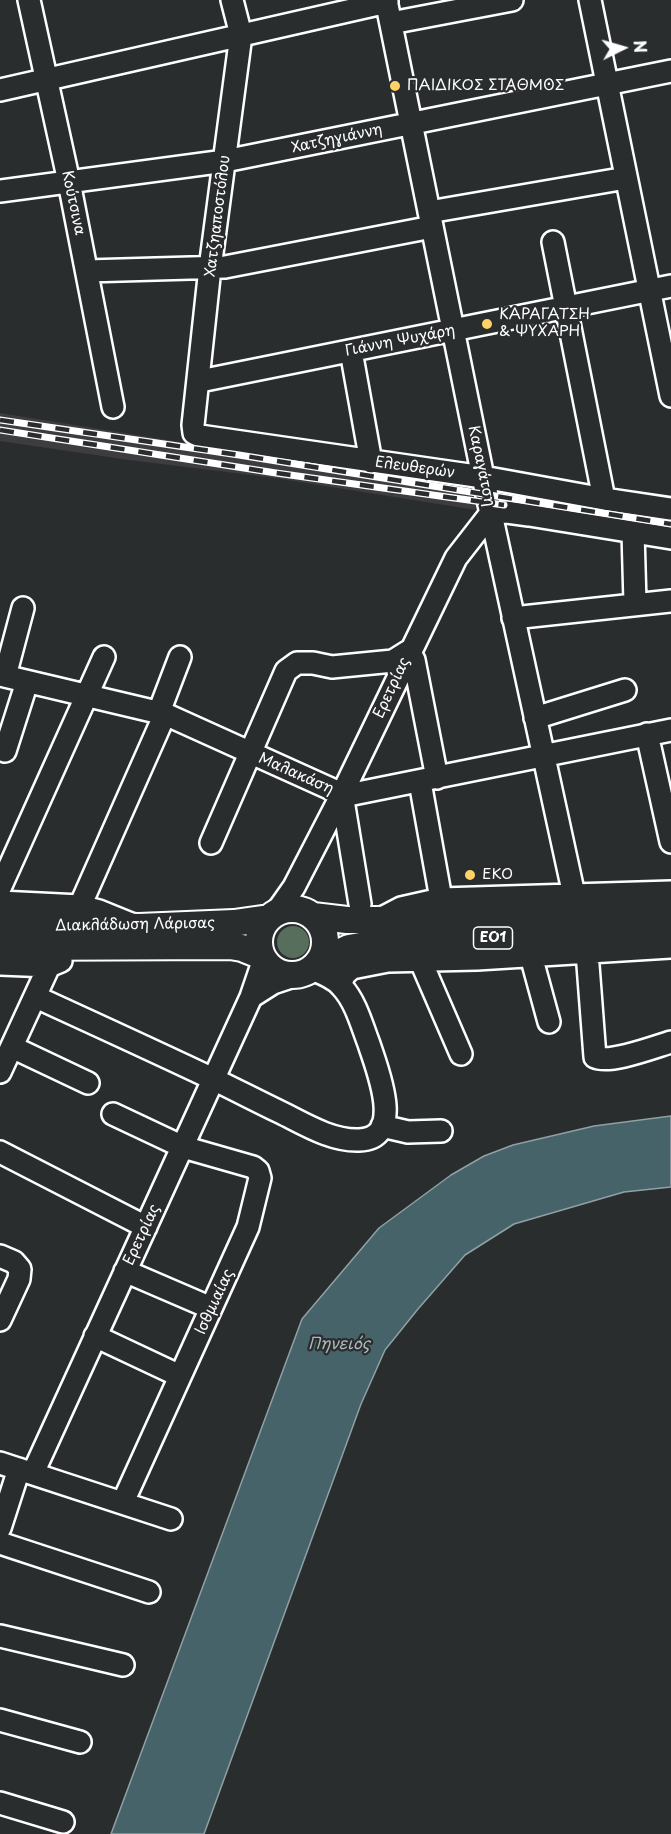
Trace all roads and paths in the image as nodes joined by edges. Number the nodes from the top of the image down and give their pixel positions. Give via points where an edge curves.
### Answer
1 (29, 0) edge
2 (232, 0) edge
3 (512, 0) edge
4 (590, 0) edge
5 (388, 8) edge
6 (241, 35) junction
7 (671, 71) edge
8 (46, 80) junction
9 (607, 84) junction
10 (0, 90) edge
11 (411, 123) junction
12 (225, 161) junction
13 (626, 178) junction
14 (69, 182) junction
15 (0, 191) edge
16 (431, 220) junction
17 (553, 242) dead end
18 (210, 268) junction
19 (87, 271) junction
20 (671, 286) edge
21 (650, 290) junction
22 (566, 307) junction
23 (453, 330) junction
24 (351, 351) junction
25 (669, 370) edge
26 (200, 381) junction
27 (671, 396) edge
28 (113, 407) dead end
29 (194, 433) joint
30 (371, 462) junction
31 (483, 477) junction
32 (604, 499) junction
33 (671, 508) edge
34 (491, 513) junction
35 (633, 532) junction
36 (671, 538) edge
37 (671, 601) edge
38 (635, 603) junction
39 (23, 608) dead end
40 (513, 618) junction
41 (409, 651) junction
42 (104, 657) dead end
43 (180, 657) dead end
44 (2, 676) edge
45 (27, 682) junction
46 (625, 690) dead end
47 (87, 695) junction
48 (162, 713) junction
49 (535, 718) junction
50 (671, 730) edge
51 (647, 734) junction
52 (5, 751) dead end
53 (250, 753) junction
54 (543, 754) junction
55 (428, 780) junction
56 (342, 794) junction
57 (671, 842) edge
58 (211, 843) dead end
59 (303, 870) junction
60 (0, 888) edge
61 (671, 892) edge
62 (573, 895) junction
63 (441, 899) junction
64 (0, 902) edge
65 (80, 906) junction
66 (369, 912) junction
67 (671, 912) edge
68 (310, 914) junction
69 (604, 914) junction
70 (272, 916) junction
71 (0, 923) edge
72 (139, 927) junction
73 (670, 943) edge
74 (0, 947) edge
75 (91, 948) junction
76 (417, 950) junction
77 (587, 952) junction
78 (531, 956) junction
79 (263, 958) junction
80 (0, 964) edge
81 (49, 966) junction
82 (309, 969) junction
83 (340, 984) junction
84 (36, 997) junction
85 (251, 997) junction
86 (549, 1022) dead end
87 (671, 1042) edge
88 (12, 1047) junction
89 (460, 1054) dead end
90 (0, 1072) edge
91 (214, 1079) junction
92 (88, 1083) dead end
93 (113, 1114) dead end
94 (382, 1126) junction
95 (441, 1131) dead end
96 (183, 1147) junction
97 (0, 1152) edge
98 (146, 1227) junction
99 (0, 1256) edge
100 (125, 1271) junction
101 (211, 1308) junction
102 (0, 1320) edge
103 (95, 1336) junction
104 (180, 1376) junction
105 (17, 1468) edge
106 (123, 1502) junction
107 (171, 1519) dead end
108 (0, 1528) edge
109 (0, 1543) edge
110 (149, 1592) dead end
111 (0, 1636) edge
112 (123, 1665) dead end
113 (0, 1720) edge
114 (80, 1742) dead end
115 (0, 1803) edge
116 (63, 1822) dead end

1 - 8 street, Κούτσινα
2 - 6 street, Χατζηαποστόλου
3 - 5 street
4 - 9 street
5 - 6 street
5 - 11 street, Καραγάτση
6 - 8 street
6 - 12 street, Χατζηαποστόλου
7 - 9 street, Χατζηγιάννη
8 - 10 street
8 - 14 street, Κούτσινα
9 - 11 street, Χατζηγιάννη
9 - 13 street
11 - 12 street, Χατζηγιάννη
11 - 16 street, Καραγάτση
12 - 14 street, Χατζηγιάννη
12 - 18 street, Χατζηαποστόλου
13 - 16 street
13 - 21 street
14 - 15 street, Χατζηγιάννη
14 - 19 street, Κούτσινα
16 - 18 street
16 - 23 street, Καραγάτση
17 - 22 street
18 - 19 street
18 - 26 street, Χατζηαποστόλου
19 - 28 street, Κούτσινα
20 - 21 street, Γιάννη Ψυχάρη
21 - 22 street, Γιάννη Ψυχάρη
21 - 25 street
22 - 23 street, Γιάννη Ψυχάρη
22 - 32 street
23 - 24 street, Γιάννη Ψυχάρη
23 - 31 street, Καραγάτση
24 - 26 street, Γιάννη Ψυχάρη
24 - 30 street
25 - 27 street
26 - 29 street, Χατζηαποστόλου
29 - 30 street, Ελευθερών
30 - 31 street, Ελευθερών
31 - 32 street, Ελευθερών
31 - 34 street, Καραγάτση
32 - 33 street, Ελευθερών
34 - 35 street via 518,513
34 - 40 street, Καραγάτση
34 - 41 street, Ερετρίας via 456,558
35 - 36 street
35 - 38 street
37 - 38 street
38 - 40 street
39 - 44 street
40 - 49 street, Καραγάτση
41 - 53 street via 393,661 332,667 297,663 286,671
41 - 55 street via 414,660
41 - 56 street, Ερετρίας
42 - 47 street
43 - 48 street
44 - 45 street, Μαλακάση
45 - 47 street, Μαλακάση
45 - 52 street
46 - 49 street
47 - 48 street, Μαλακάση
47 - 60 street
48 - 53 street, Μαλακάση
48 - 65 street
49 - 54 street, Καραγάτση
50 - 51 street, Μαλακάση
51 - 54 street, Μαλακάση
51 - 57 street
53 - 56 street, Μαλακάση
53 - 58 street
54 - 55 street, Μαλακάση
54 - 62 street, Καραγάτση
55 - 56 street, Μαλακάση
55 - 63 street
56 - 59 street, Ερετρίας
56 - 66 street
59 - 68 street, Ερετρίας via 300,889
59 - 70 street, Ερετρίας
61 - 62 street
62 - 63 street
62 - 69 street
63 - 66 street
64 - 65 street
65 - 72 street
66 - 68 main road, ΕΟ1 via 347,920
66 - 69 main road, ΕΟ1
67 - 69 main road, ΕΟ1
68 - 70 main road, ΕΟ1 via 291,908
68 - 82 main road via 320,923 326,943
70 - 72 main road, Διακλάδωση Λάρισας / ΕΟ1 via 234,923
70 - 79 main road via 260,936
71 - 72 main road, Διακλάδωση Λάρισας / ΕΟ1
73 - 76 main road, ΕΟ1
73 - 77 street
74 - 75 main road, Διακλάδωση Λάρισας
75 - 79 main road, Διακλάδωση Λάρισας via 230,946
75 - 81 street
76 - 78 street via 443,961
76 - 82 main road, ΕΟ1 via 377,943 349,948
76 - 83 street via 355,967
76 - 89 street
77 - 78 street
77 - 87 street via 595,1057 629,1054
78 - 86 street
79 - 82 main road via 278,972
79 - 85 street, Ερετρίας
80 - 81 street
81 - 84 street
82 - 83 street
82 - 85 street via 273,983
83 - 94 street via 357,1012 381,1080 386,1108
84 - 88 street
84 - 91 street
85 - 91 street, Ερετρίας
88 - 90 street
88 - 92 street
91 - 94 street via 322,1133 352,1140 368,1139
91 - 96 street, Ερετρίας
93 - 96 street, Ισθμιαίας
94 - 95 street via 408,1132
96 - 98 street, Ερετρίας
96 - 101 street, Ισθμιαίας via 253,1167 260,1178 248,1227
97 - 98 street
98 - 100 street, Ερετρίας
99 - 102 street via 20,1269
100 - 101 street
100 - 103 street, Ερετρίας
101 - 104 street, Ισθμιαίας
103 - 104 street
103 - 105 street, Ερετρίας
104 - 106 street, Ισθμιαίας
105 - 106 street
105 - 108 street, Ερετρίας
106 - 107 street
109 - 110 street
111 - 112 street
113 - 114 street
115 - 116 street

